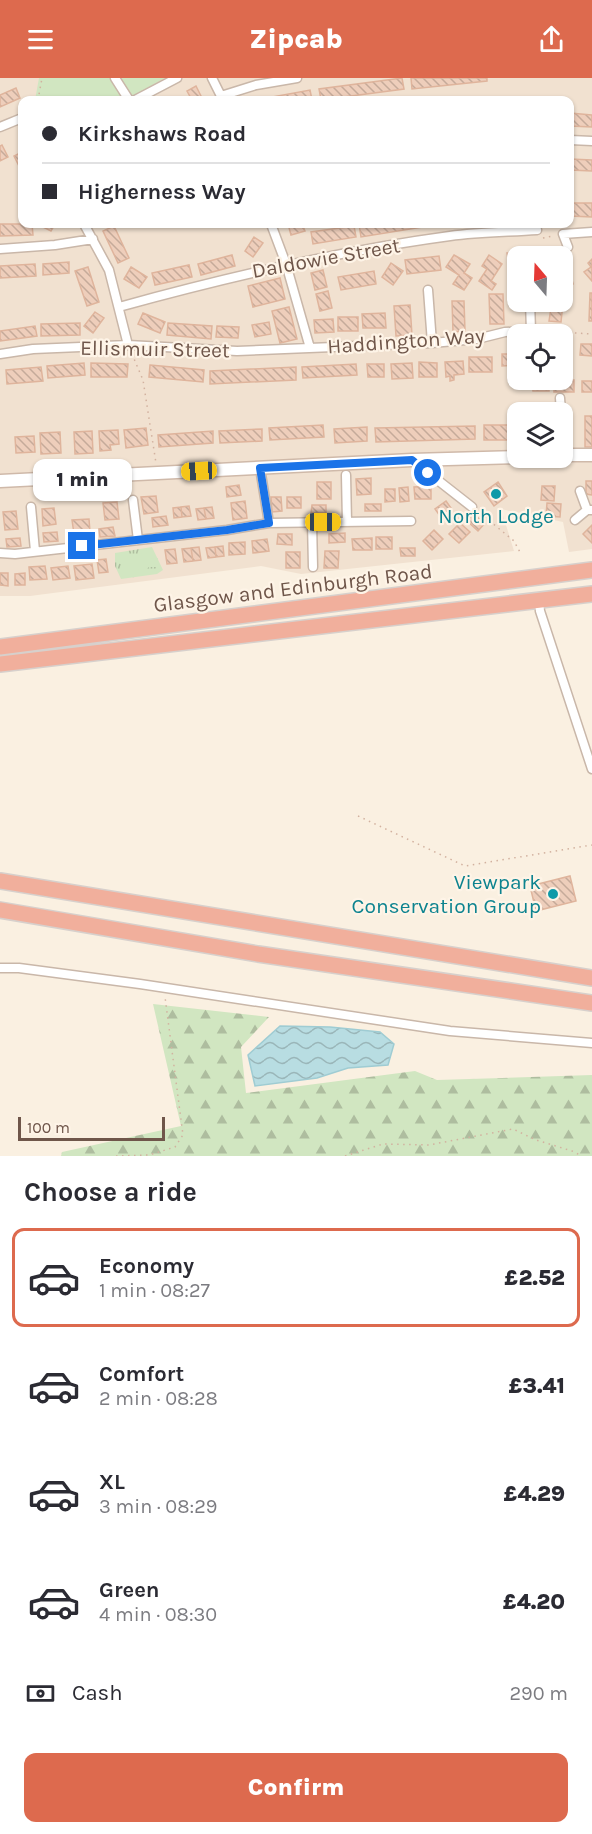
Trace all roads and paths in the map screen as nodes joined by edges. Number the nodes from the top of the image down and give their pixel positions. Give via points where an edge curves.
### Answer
1 (42, 78) edge
2 (115, 78) edge
3 (177, 78) edge
4 (212, 78) edge
5 (297, 78) edge
6 (39, 96) edge
7 (126, 96) edge
8 (143, 96) edge
9 (221, 96) edge
10 (227, 96) edge
11 (18, 120) edge
12 (0, 127) edge
13 (574, 140) edge
14 (592, 141) edge
15 (86, 228) edge
16 (272, 228) edge
17 (537, 230) joint
18 (592, 232) edge
19 (562, 234) junction
20 (93, 239) junction
21 (568, 246) edge
22 (0, 249) edge
23 (286, 264) junction
24 (428, 290) dead end
25 (119, 307) junction
26 (507, 332) edge
27 (573, 333) edge
28 (592, 334) edge
29 (432, 343) junction
30 (128, 345) junction
31 (310, 348) junction
32 (0, 354) edge
33 (560, 398) dead end
34 (560, 402) edge
35 (573, 455) edge
36 (592, 455) edge
37 (507, 457) edge
38 (412, 460) junction
39 (260, 468) junction
40 (158, 473) junction
41 (346, 475) dead end
42 (0, 481) edge
43 (579, 491) dead end
44 (133, 500) dead end
45 (31, 507) dead end
46 (472, 507) joint
47 (590, 510) edge
48 (575, 520) dead end
49 (411, 521) dead end
50 (312, 522) junction
51 (347, 522) junction
52 (269, 523) junction
53 (138, 540) junction
54 (35, 551) junction
55 (0, 553) edge
56 (521, 554) dead end
57 (313, 567) dead end
58 (592, 570) edge
59 (592, 594) edge
60 (539, 602) junction
61 (0, 647) edge
62 (0, 664) edge
63 (592, 769) edge
64 (358, 816) dead end
65 (592, 844) edge
66 (0, 881) edge
67 (0, 910) edge
68 (0, 968) edge
69 (592, 978) edge
70 (164, 987) junction
71 (592, 1004) edge
72 (592, 1043) edge
73 (116, 1156) edge
74 (345, 1156) edge
75 (582, 1156) edge

1 - 6 path
2 - 7 street
3 - 8 street
4 - 9 street
5 - 10 street via 256,85
11 - 12 street
13 - 14 street
15 - 20 street
16 - 23 street
17 - 19 path via 537,239
17 - 23 street, Daldowie Street via 451,236
18 - 19 street
19 - 21 street
20 - 22 street
20 - 25 street via 109,270
23 - 25 street, Daldowie Street
23 - 31 street
24 - 29 street
25 - 30 street
26 - 29 street, Haddington Way
27 - 28 path
29 - 31 street, Haddington Way
30 - 31 street, Ellismuir Street via 237,351
30 - 32 street, Ellismuir Street
30 - 40 path via 143,380
33 - 34 street
35 - 36 street
37 - 38 street
38 - 39 street
38 - 46 street
39 - 40 street
39 - 52 street
40 - 42 street
41 - 51 street
43 - 47 street
44 - 53 street
45 - 54 street
46 - 56 path via 514,541
47 - 48 street
49 - 51 street
50 - 51 street
50 - 52 street
50 - 57 street
52 - 53 street
53 - 54 street
54 - 55 street
58 - 61 highway, Glasgow and Edinburgh Road
59 - 60 highway, Glasgow and Edinburgh Road
60 - 62 highway, Glasgow and Edinburgh Road
60 - 63 street
64 - 65 path via 465,866
66 - 69 highway
67 - 71 highway
68 - 70 street
70 - 72 street via 450,1031
70 - 73 path via 183,1135 175,1147 148,1155
74 - 75 path via 383,1144 429,1145 513,1130

